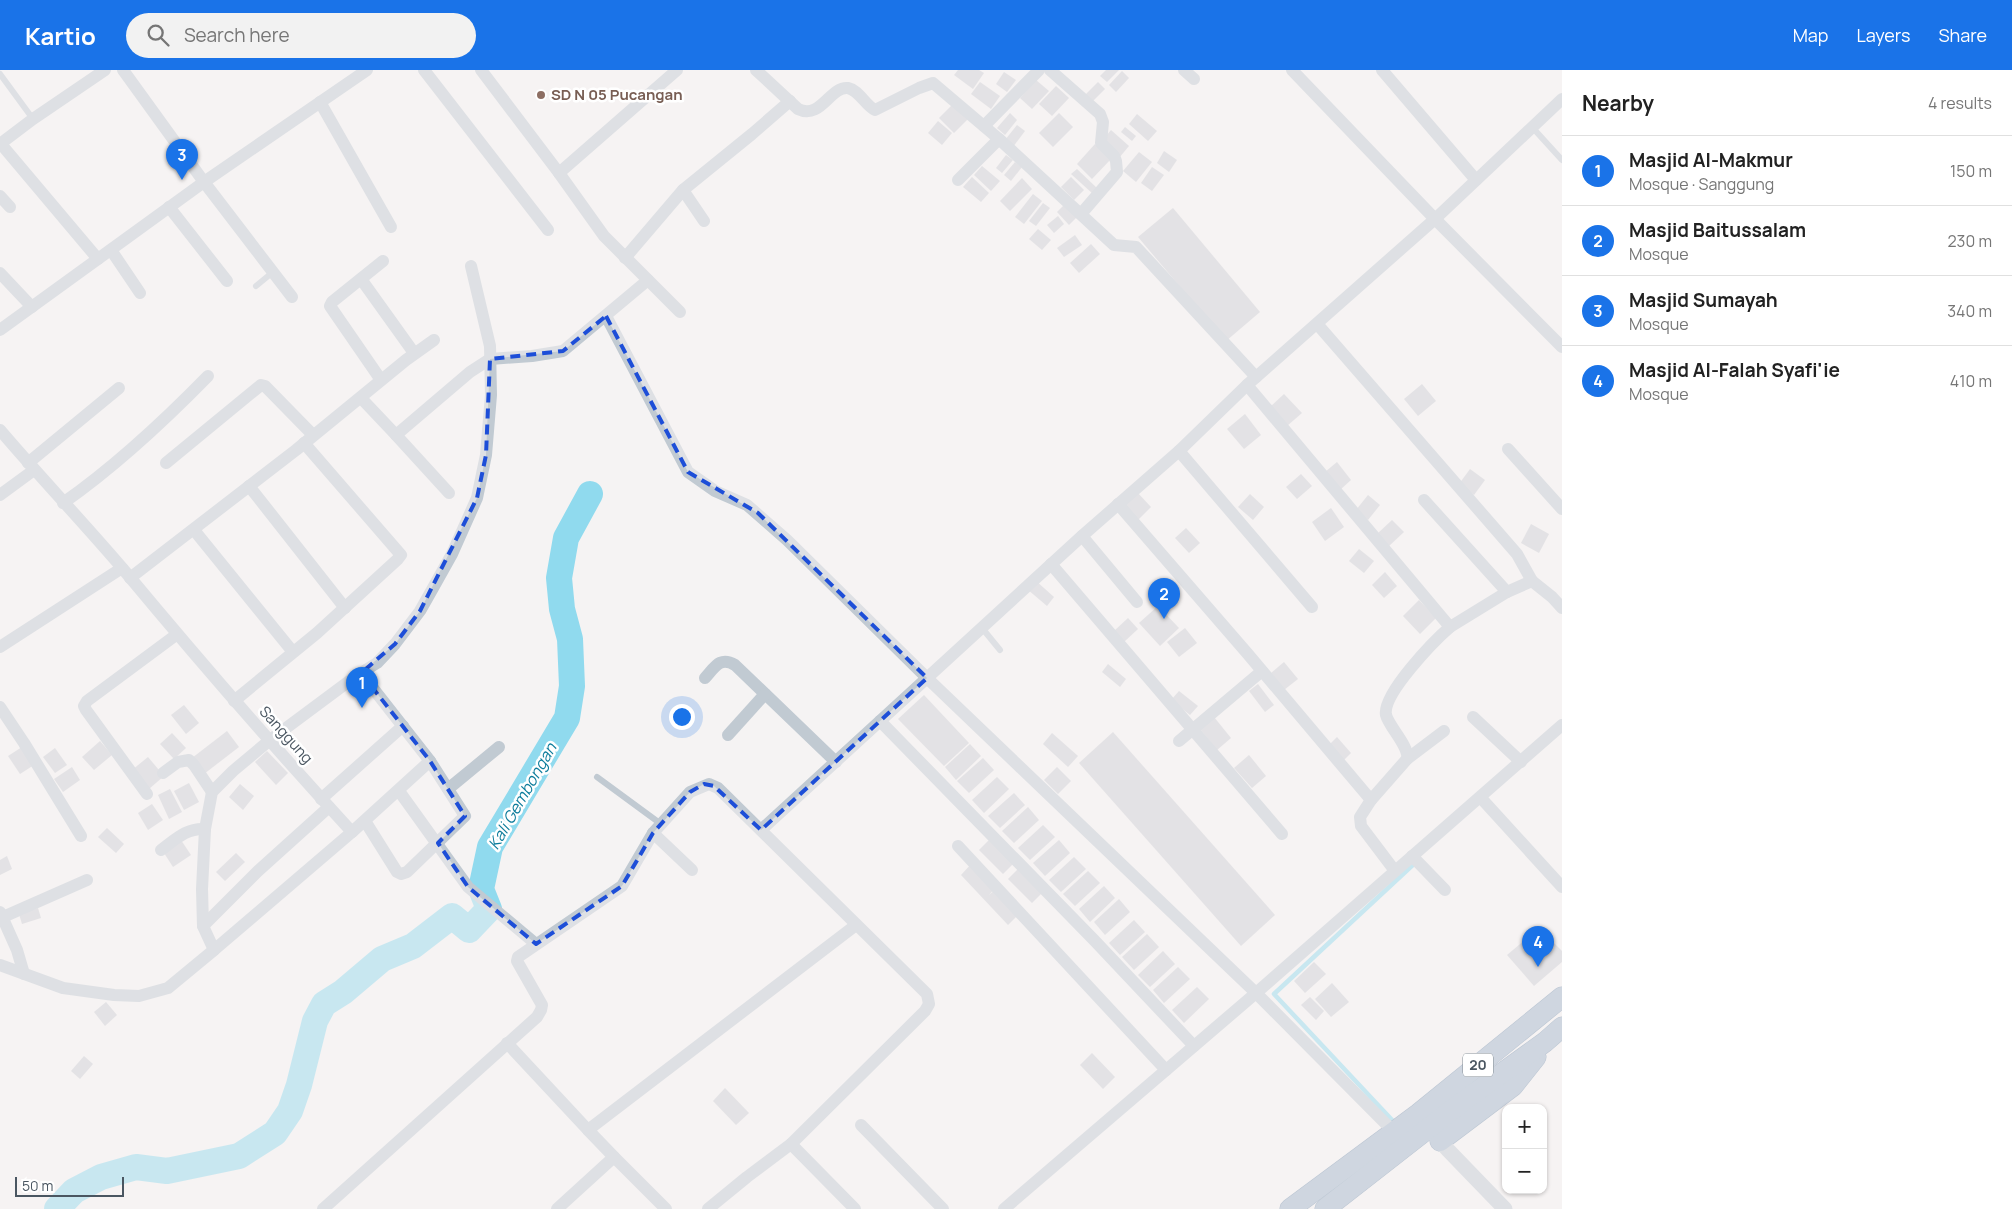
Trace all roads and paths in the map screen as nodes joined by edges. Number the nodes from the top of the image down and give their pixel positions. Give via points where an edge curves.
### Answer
1 (105, 70) edge
2 (123, 70) edge
3 (367, 70) edge
4 (424, 70) edge
5 (482, 70) edge
6 (677, 70) edge
7 (756, 70) edge
8 (1039, 70) edge
9 (1050, 70) edge
10 (1292, 70) edge
11 (1382, 70) edge
12 (0, 74) edge
13 (1562, 99) edge
14 (790, 101) junction
15 (320, 102) junction
16 (33, 119) junction
17 (984, 126) junction
18 (1532, 127) junction
19 (999, 139) junction
20 (0, 144) edge
21 (1562, 160) edge
22 (559, 173) junction
23 (958, 180) dead end
24 (1476, 180) junction
25 (204, 182) junction
26 (683, 190) junction
27 (0, 196) edge
28 (10, 207) dead end
29 (169, 207) junction
30 (1081, 214) junction
31 (1435, 219) junction
32 (704, 221) dead end
33 (391, 227) dead end
34 (548, 230) dead end
35 (111, 250) junction
36 (625, 258) junction
37 (98, 259) junction
38 (383, 261) dead end
39 (471, 266) dead end
40 (273, 272) junction
41 (0, 273) edge
42 (360, 279) junction
43 (648, 280) junction
44 (227, 281) dead end
45 (256, 286) dead end
46 (140, 293) dead end
47 (292, 296) dead end
48 (32, 307) junction
49 (680, 312) dead end
50 (606, 316) junction
51 (1318, 325) junction
52 (0, 330) edge
53 (434, 340) dead end
54 (1562, 346) edge
55 (414, 353) junction
56 (490, 359) junction
57 (208, 376) dead end
58 (381, 380) junction
59 (1252, 381) junction
60 (119, 388) dead end
61 (362, 398) junction
62 (0, 430) edge
63 (396, 435) junction
64 (308, 439) junction
65 (1508, 449) dead end
66 (1179, 451) junction
67 (166, 463) dead end
68 (31, 467) junction
69 (249, 486) junction
70 (449, 493) dead end
71 (0, 495) edge
72 (1424, 500) dead end
73 (63, 503) junction
74 (1118, 504) junction
75 (1562, 509) edge
76 (194, 530) junction
77 (1082, 536) junction
78 (1052, 564) junction
79 (126, 573) junction
80 (1532, 581) junction
81 (1507, 592) junction
82 (1137, 602) dead end
83 (1312, 607) dead end
84 (345, 608) junction
85 (1562, 608) edge
86 (1450, 626) junction
87 (982, 628) junction
88 (176, 634) junction
89 (0, 646) edge
90 (1000, 650) dead end
91 (293, 652) junction
92 (1262, 671) junction
93 (361, 673) junction
94 (705, 678) dead end
95 (927, 678) junction
96 (765, 694) junction
97 (234, 701) junction
98 (0, 707) edge
99 (1473, 717) dead end
100 (880, 721) junction
101 (403, 726) junction
102 (1562, 726) edge
103 (1194, 729) junction
104 (1444, 731) dead end
105 (728, 734) dead end
106 (270, 740) junction
107 (1179, 741) dead end
108 (499, 747) dead end
109 (1407, 759) junction
110 (430, 761) junction
111 (836, 762) junction
112 (1521, 762) junction
113 (163, 773) dead end
114 (597, 777) dead end
115 (448, 789) junction
116 (399, 791) junction
117 (212, 792) junction
118 (147, 794) dead end
119 (1481, 798) junction
120 (1371, 800) junction
121 (325, 803) junction
122 (364, 821) junction
123 (657, 828) junction
124 (205, 829) junction
125 (761, 830) junction
126 (352, 832) junction
127 (1282, 834) dead end
128 (81, 836) dead end
129 (438, 843) junction
130 (958, 846) dead end
131 (161, 850) dead end
132 (1415, 859) junction
133 (692, 870) dead end
134 (1395, 871) junction
135 (87, 880) dead end
136 (1562, 887) edge
137 (1445, 890) dead end
138 (2, 915) edge
139 (856, 925) junction
140 (203, 926) junction
141 (536, 944) junction
142 (214, 950) junction
143 (0, 965) edge
144 (24, 974) junction
145 (1256, 993) junction
146 (1562, 997) edge
147 (1562, 1027) edge
148 (507, 1043) junction
149 (1194, 1046) junction
150 (1166, 1070) junction
151 (861, 1125) dead end
152 (1429, 1128) junction
153 (588, 1130) junction
154 (1400, 1139) junction
155 (791, 1144) junction
156 (614, 1157) junction
157 (323, 1209) edge
158 (558, 1209) edge
159 (666, 1209) edge
160 (708, 1209) edge
161 (855, 1209) edge
162 (943, 1209) edge
163 (1004, 1209) edge
164 (1290, 1209) edge
165 (1325, 1209) edge
166 (1505, 1209) edge

1 - 16 street
2 - 25 street
3 - 15 street
4 - 34 street
5 - 22 street
6 - 22 street
7 - 14 street
8 - 17 street
9 - 30 street via 1100,114 1103,122 1101,143 1116,161 1117,172
10 - 31 street
11 - 24 street
12 - 16 lane
13 - 18 street
14 - 17 street via 798,109 809,112 846,88 853,90 872,108 879,109 933,83
14 - 26 street
15 - 25 street
15 - 33 street
16 - 20 street
17 - 19 street
18 - 21 lane
18 - 24 street
19 - 23 street
19 - 30 street
20 - 37 street
22 - 36 street via 604,236
24 - 31 street
25 - 29 street
25 - 40 street
26 - 32 street
26 - 36 street
27 - 28 street
29 - 35 street
29 - 44 street
30 - 59 street via 1114,245 1136,247
31 - 51 street
31 - 54 street
35 - 37 street
35 - 46 street
36 - 43 street
37 - 48 street
38 - 42 street
39 - 56 street via 486,324
40 - 45 lane
40 - 47 street
41 - 48 street
42 - 55 street
42 - 58 street via 330,307
43 - 49 street
43 - 50 street
48 - 52 street
50 - 56 street via 564,351
50 - 95 street via 688,472 715,491 758,513
51 - 59 street
51 - 80 street via 1517,554
53 - 55 street
55 - 58 street
56 - 63 street
56 - 93 street via 486,455 477,498 452,554 420,611 395,644
57 - 73 street via 165,420
58 - 61 street
59 - 66 street
59 - 86 street
60 - 68 street
61 - 63 street
61 - 64 street
62 - 68 street, Sanggung
63 - 70 street
64 - 67 street via 266,386 260,385
64 - 69 street
64 - 84 street via 401,555
65 - 75 street
66 - 74 street
66 - 83 street
68 - 71 street
68 - 73 street, Sanggung
69 - 76 street
69 - 84 street
72 - 81 street
73 - 79 street, Sanggung
74 - 77 street
74 - 92 street
76 - 79 street
76 - 91 street
77 - 78 street
77 - 82 street
78 - 87 street
78 - 103 street
79 - 88 street, Sanggung
79 - 89 street
80 - 81 street
80 - 85 street
81 - 86 street
84 - 91 street
86 - 109 street via 1418,658 1388,703 1386,715 1407,752
87 - 90 lane
87 - 95 street
88 - 97 street, Sanggung
88 - 118 street via 84,706
91 - 97 street
92 - 103 street
92 - 120 street
93 - 101 street
93 - 106 street
94 - 96 street via 716,666 728,661
95 - 100 street
95 - 145 street
96 - 105 street
96 - 111 street
97 - 106 street, Sanggung
98 - 128 street
99 - 112 street
100 - 111 street
100 - 149 street
101 - 110 street
101 - 121 street
102 - 112 street
103 - 107 street
103 - 127 street
104 - 109 street
106 - 117 street
106 - 121 street, Sanggung
108 - 115 street
109 - 120 street
110 - 115 street
110 - 116 street
111 - 125 street
112 - 119 street
113 - 117 street via 178,762 189,760
114 - 123 lane
115 - 129 street via 465,816
116 - 122 street
116 - 129 street
117 - 124 street
119 - 132 street
119 - 136 street
120 - 134 street via 1359,822
121 - 126 street, Sanggung
121 - 140 street
122 - 126 street
122 - 129 street via 400,874 407,872
123 - 125 street via 690,792 709,784 718,788
123 - 133 street
123 - 141 street via 622,886
124 - 131 street via 194,828
124 - 140 street
125 - 139 street
126 - 142 street
129 - 141 street via 468,887
130 - 150 street
132 - 134 street
132 - 137 street
134 - 145 street
135 - 138 street
138 - 144 street
139 - 153 street
139 - 155 street via 927,994 929,1005
140 - 142 street
141 - 148 street via 516,960 542,1005 541,1010
142 - 144 street via 168,988 139,996 63,988
143 - 144 street
145 - 149 street
145 - 154 street
146 - 152 highway, 20
147 - 152 highway via 1545,1042 1528,1069 1512,1086
148 - 153 street
148 - 157 street
149 - 150 street
150 - 163 street
151 - 162 street
152 - 154 highway, 20
152 - 166 street
153 - 156 street
154 - 164 highway, 20
154 - 165 highway, 20
155 - 160 street
155 - 161 street
156 - 158 street
156 - 159 street

